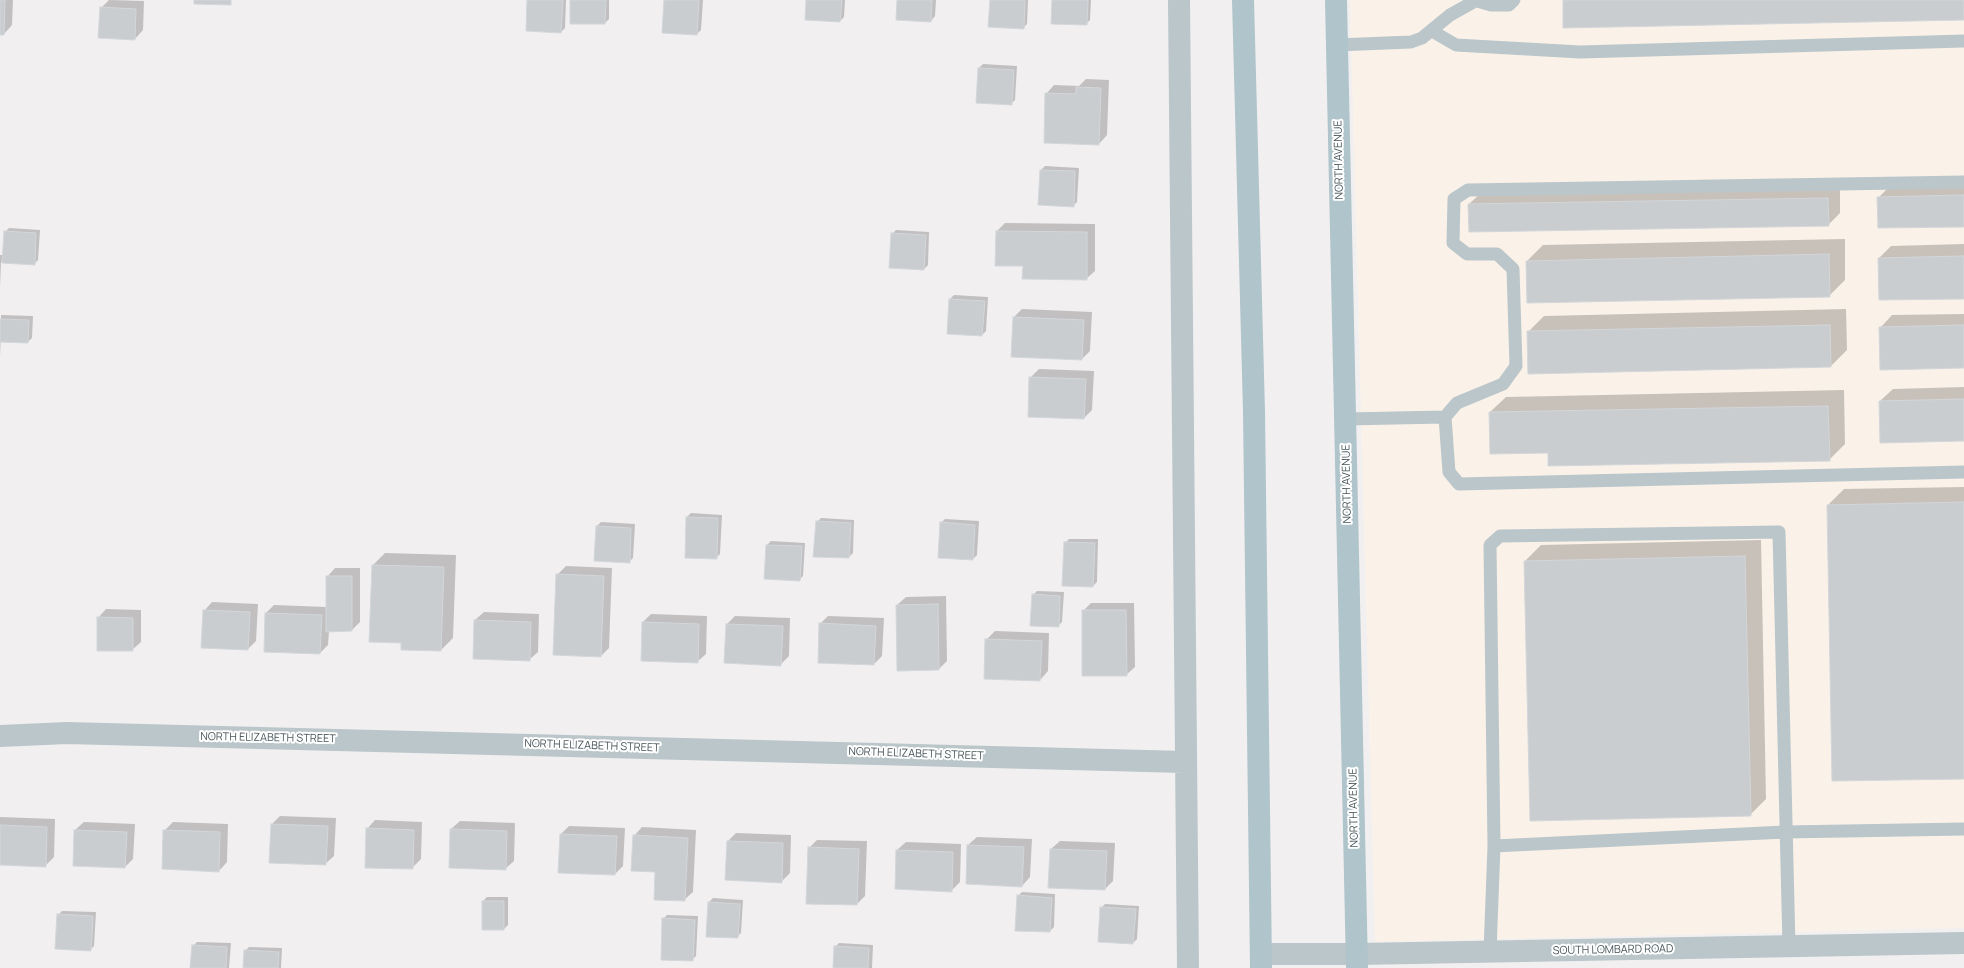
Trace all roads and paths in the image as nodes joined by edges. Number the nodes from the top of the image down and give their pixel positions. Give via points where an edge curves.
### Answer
1 (1179, 0) edge
2 (1243, 0) edge
3 (1336, 0) edge
4 (1514, 0) edge
5 (1474, 1) edge
6 (1432, 31) junction
7 (1964, 41) edge
8 (1337, 45) junction
9 (1964, 182) edge
10 (1445, 417) junction
11 (1345, 419) junction
12 (1964, 472) edge
13 (0, 736) edge
14 (1185, 762) junction
15 (1964, 829) edge
16 (1785, 832) junction
17 (1494, 846) junction
18 (1964, 944) edge
19 (1789, 947) junction
20 (1490, 952) junction
21 (1261, 961) edge
22 (1357, 961) edge
23 (1188, 968) edge

1 - 14 street
2 - 21 main road via 1254,412
3 - 8 main road, NORTH AVENUE
4 - 5 lane via 1509,4 1491,5
5 - 6 lane via 1450,14
6 - 7 lane via 1456,45 1580,52
6 - 8 lane via 1411,42
8 - 11 main road, NORTH AVENUE
9 - 10 lane via 1468,190 1454,199 1454,243 1467,254 1497,254 1513,269 1516,366 1503,384 1457,403
10 - 11 lane
10 - 12 lane via 1449,472 1460,484
11 - 22 main road, NORTH AVENUE
13 - 14 street, NORTH ELIZABETH STREET via 75,733
14 - 23 street
15 - 16 lane
16 - 17 lane
16 - 17 lane via 1779,532 1500,536 1490,545
16 - 19 lane
17 - 20 lane
18 - 19 street, SOUTH LOMBARD ROAD
19 - 20 street, SOUTH LOMBARD ROAD
20 - 22 street, SOUTH LOMBARD ROAD
21 - 22 street, SOUTH LOMBARD ROAD

